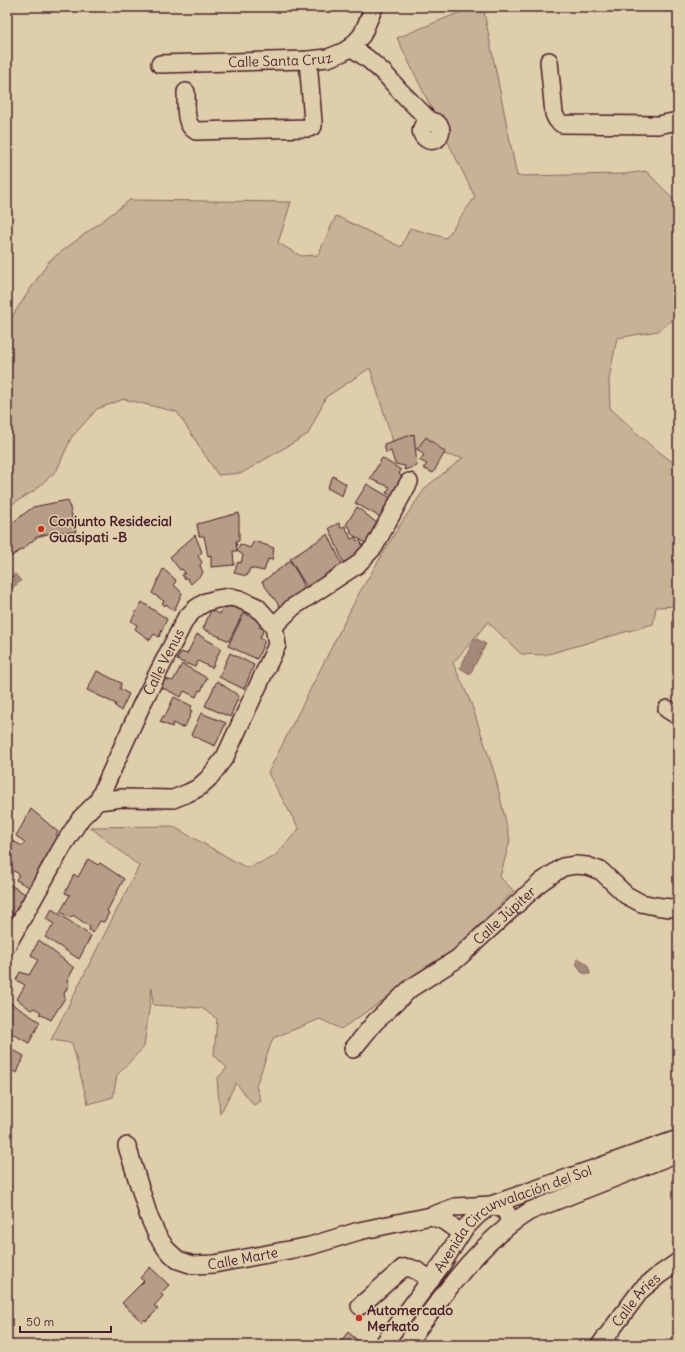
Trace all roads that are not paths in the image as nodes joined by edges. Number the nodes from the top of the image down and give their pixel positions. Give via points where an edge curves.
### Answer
1 (374, 7) edge
2 (351, 47) junction
3 (308, 60) junction
4 (549, 61) dead end
5 (160, 64) dead end
6 (186, 92) dead end
7 (430, 121) dead end
8 (678, 121) edge
9 (409, 482) dead end
10 (274, 626) junction
11 (98, 801) junction
12 (678, 907) edge
13 (7, 945) edge
14 (353, 1049) dead end
15 (678, 1139) edge
16 (127, 1146) dead end
17 (678, 1153) edge
18 (491, 1205) junction
19 (431, 1216) junction
20 (508, 1225) junction
21 (461, 1233) junction
22 (483, 1247) junction
23 (678, 1262) edge
24 (431, 1280) junction
25 (360, 1306) dead end
26 (383, 1345) edge
27 (406, 1345) edge
28 (600, 1345) edge

1 - 2 street, Calle Santa Cruz via 362,35
2 - 3 street, Calle Santa Cruz via 328,58
2 - 7 street via 385,74
3 - 5 street, Calle Santa Cruz
3 - 6 street via 314,122 309,128 196,131 189,125
4 - 8 street via 554,114 562,124 658,125
9 - 10 street via 374,547 357,565 293,607
10 - 11 street via 277,645 225,758 209,778 198,788 173,799 122,798
10 - 11 street, Calle Venus via 257,607 231,597 217,598 194,609 186,618 158,672
11 - 13 street, Calle Venus via 81,818 64,844
12 - 14 street, Calle Júpiter via 641,903 626,895 601,872 587,866 563,867 541,882 457,959 411,988 375,1022
15 - 18 street, Avenida Circunvalación del Sol
16 - 19 street, Calle Marte via 148,1218 157,1235 178,1260 193,1265 214,1264 310,1246 359,1231
17 - 20 street, Avenida Circunvalación del Sol via 530,1211
18 - 19 street, Calle Marte via 455,1208
18 - 20 street via 507,1213
18 - 21 street, Avenida Circunvalación del Sol
19 - 21 street via 444,1221
20 - 22 street, Avenida Circunvalación del Sol
21 - 22 street via 469,1245
21 - 24 street, Avenida Circunvalación del Sol
22 - 27 street, Avenida Circunvalación del Sol
23 - 28 street, Calle Aries via 641,1290
24 - 25 street via 411,1268 403,1268
24 - 26 street, Avenida Circunvalación del Sol

